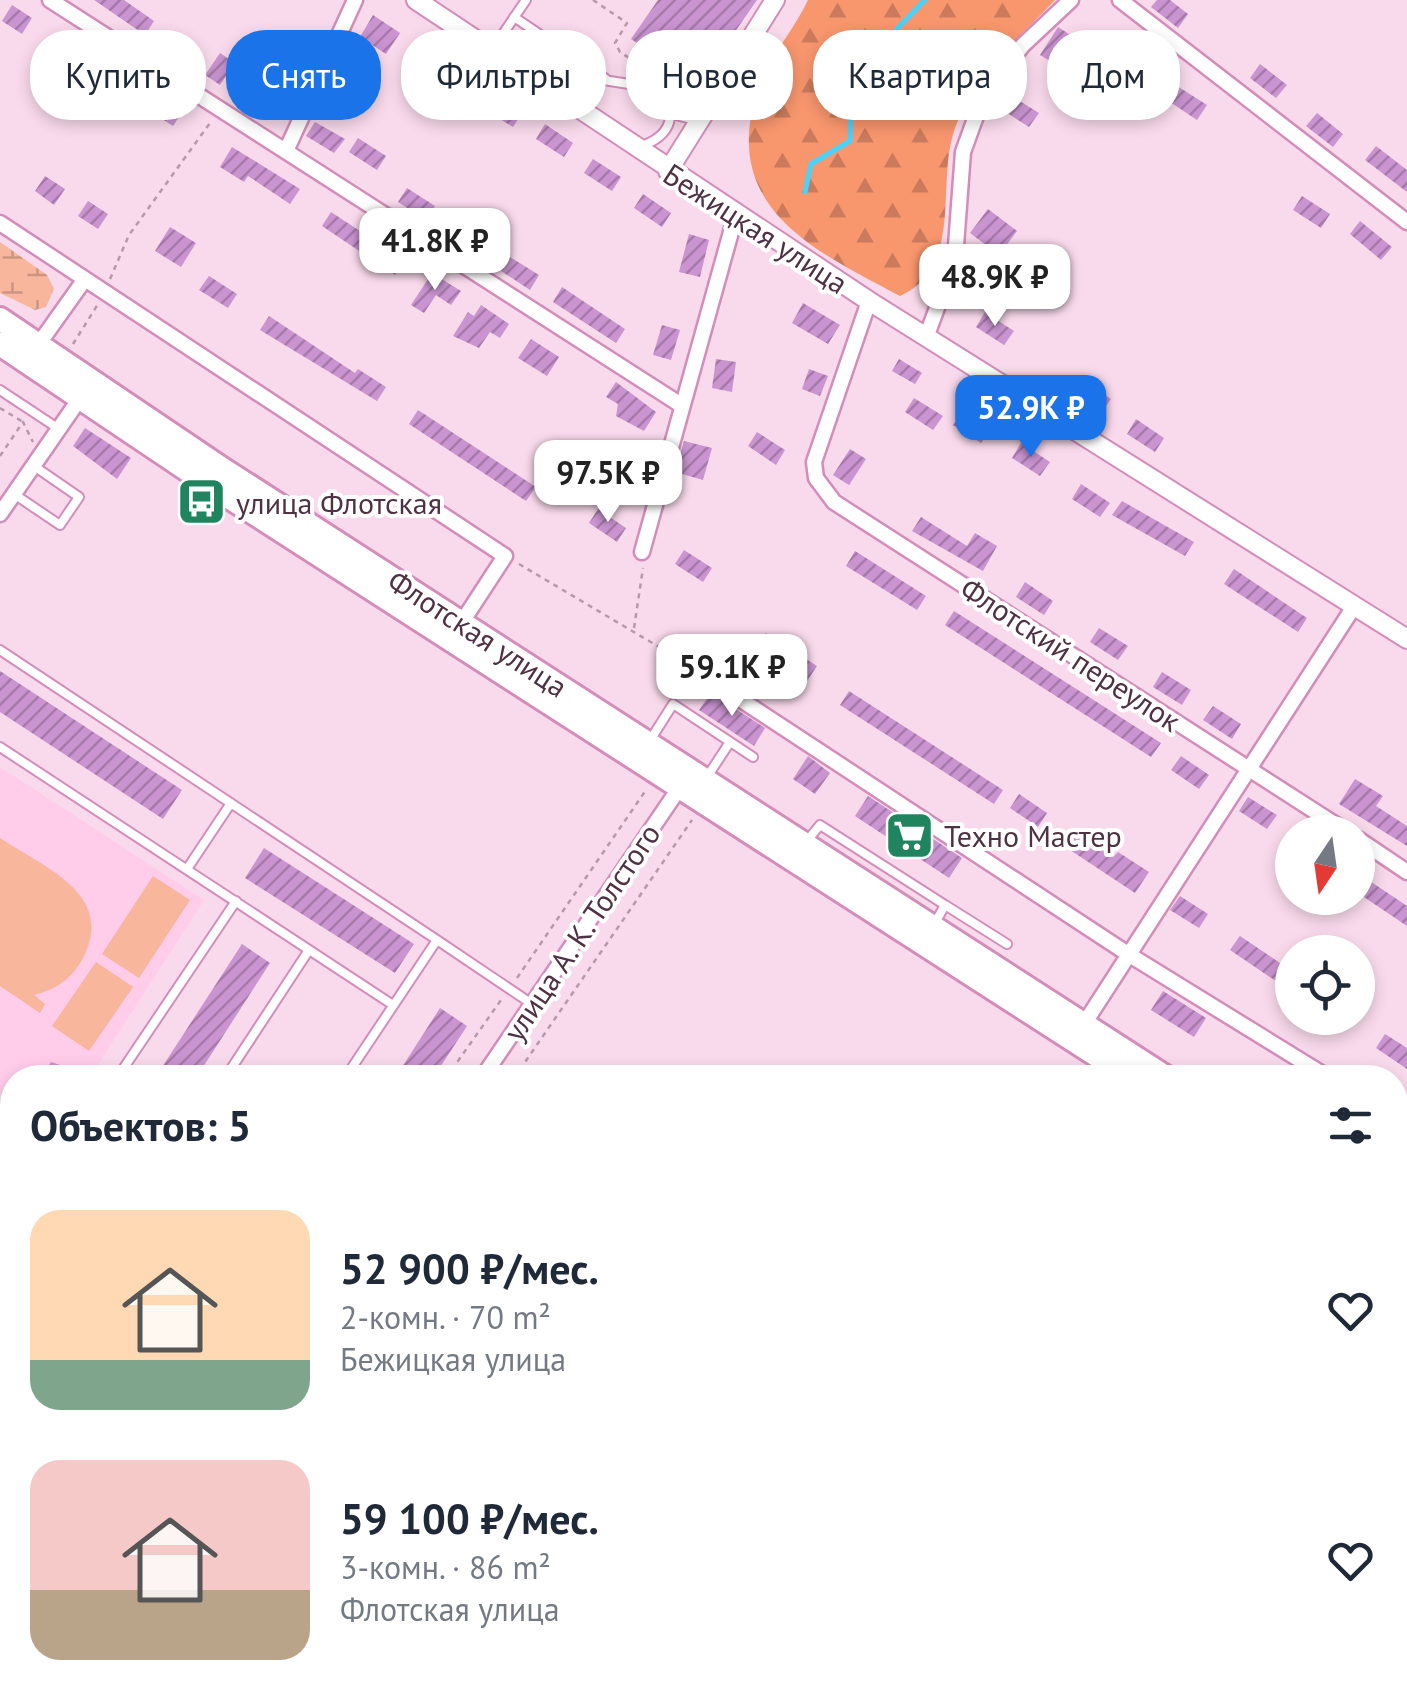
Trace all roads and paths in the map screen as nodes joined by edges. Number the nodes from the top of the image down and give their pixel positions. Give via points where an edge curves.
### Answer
1 (50, 0) edge
2 (356, 0) edge
3 (416, 0) edge
4 (526, 0) edge
5 (592, 0) edge
6 (776, 0) edge
7 (1071, 0) edge
8 (1120, 0) edge
9 (514, 18) junction
10 (460, 30) edge
11 (506, 30) edge
12 (757, 30) edge
13 (626, 56) edge
14 (608, 81) joint
15 (626, 84) edge
16 (220, 109) junction
17 (594, 120) edge
18 (671, 120) edge
19 (701, 120) edge
20 (635, 148) junction
21 (286, 151) junction
22 (668, 171) junction
23 (736, 214) junction
24 (0, 222) edge
25 (1407, 222) edge
26 (85, 278) junction
27 (106, 292) junction
28 (870, 302) junction
29 (0, 319) edge
30 (927, 335) junction
31 (0, 344) edge
32 (38, 345) junction
33 (0, 390) edge
34 (86, 390) junction
35 (681, 405) junction
36 (59, 429) junction
37 (44, 450) junction
38 (0, 456) edge
39 (34, 466) junction
40 (14, 494) junction
41 (0, 514) edge
42 (642, 552) joint
43 (505, 556) junction
44 (1355, 606) junction
45 (462, 622) junction
46 (634, 628) junction
47 (1407, 639) edge
48 (0, 650) edge
49 (688, 665) joint
50 (730, 742) junction
51 (0, 747) edge
52 (642, 752) junction
53 (753, 757) dead end
54 (1250, 769) junction
55 (705, 780) junction
56 (652, 781) dead end
57 (680, 787) junction
58 (231, 803) junction
59 (699, 811) dead end
60 (1321, 815) edge
61 (804, 845) junction
62 (1375, 850) edge
63 (187, 868) junction
64 (1407, 872) edge
65 (236, 901) junction
66 (945, 905) junction
67 (933, 927) junction
68 (437, 940) junction
69 (1007, 944) dead end
70 (309, 950) junction
71 (1128, 954) junction
72 (509, 989) junction
73 (532, 1004) junction
74 (393, 1005) junction
75 (1084, 1024) junction
76 (126, 1065) edge
77 (234, 1065) edge
78 (353, 1065) edge
79 (455, 1065) edge
80 (491, 1065) edge
81 (523, 1065) edge
82 (1112, 1065) edge
83 (1148, 1065) edge
84 (1307, 1065) edge

1 - 16 street
2 - 21 street
3 - 10 street, Бежицкая улица
4 - 9 lane
5 - 13 path via 627,23 615,43
6 - 12 street
7 - 30 street via 984,94 963,152 955,259
8 - 25 street
9 - 11 lane
9 - 14 lane
14 - 15 lane
16 - 21 street
16 - 27 path via 129,235
17 - 20 street, Бежицкая улица
18 - 20 lane via 657,141
19 - 22 street
20 - 22 street, Бежицкая улица
21 - 35 street
22 - 23 street, Бежицкая улица
23 - 28 street, Бежицкая улица
23 - 35 street
24 - 26 street
26 - 27 street
26 - 32 street
27 - 43 street
28 - 30 street, Бежицкая улица
28 - 54 street, Флотский переулок via 814,462 816,478 834,502
29 - 32 main road, Флотская улица
30 - 44 street, Бежицкая улица
31 - 34 main road, Флотская улица
32 - 34 main road, Флотская улица
33 - 36 lane
34 - 36 street
34 - 45 main road, Флотская улица
34 - 52 main road, Флотская улица
35 - 42 street
36 - 37 street
37 - 38 path via 28,438 23,422
37 - 39 street
39 - 40 street
39 - 40 lane via 79,498 60,525
40 - 41 street
42 - 46 path
43 - 45 street
43 - 46 path
44 - 47 street, Бежицкая улица
44 - 54 street
45 - 52 main road, Флотская улица
46 - 49 path
48 - 58 lane
49 - 71 street
50 - 52 lane via 673,704
50 - 53 lane
50 - 55 lane
51 - 63 lane
52 - 55 main road, Флотская улица
52 - 57 main road, Флотская улица
54 - 60 street, Флотский переулок
54 - 71 street
55 - 61 main road, Флотская улица
56 - 72 path
57 - 73 street, улица А. К. Толстого
57 - 82 main road, Флотская улица
58 - 63 lane
58 - 68 lane
59 - 81 path
61 - 66 lane via 820,825
61 - 67 main road, Флотская улица
62 - 64 street
63 - 65 lane
65 - 70 lane
65 - 76 lane
66 - 67 lane
66 - 69 lane
67 - 75 main road, Флотская улица
68 - 72 lane
68 - 74 lane
70 - 74 lane
70 - 77 lane
71 - 75 street
71 - 84 street
72 - 73 lane
72 - 79 path
73 - 80 street, улица А. К. Толстого
74 - 78 lane
75 - 83 main road, Флотская улица

